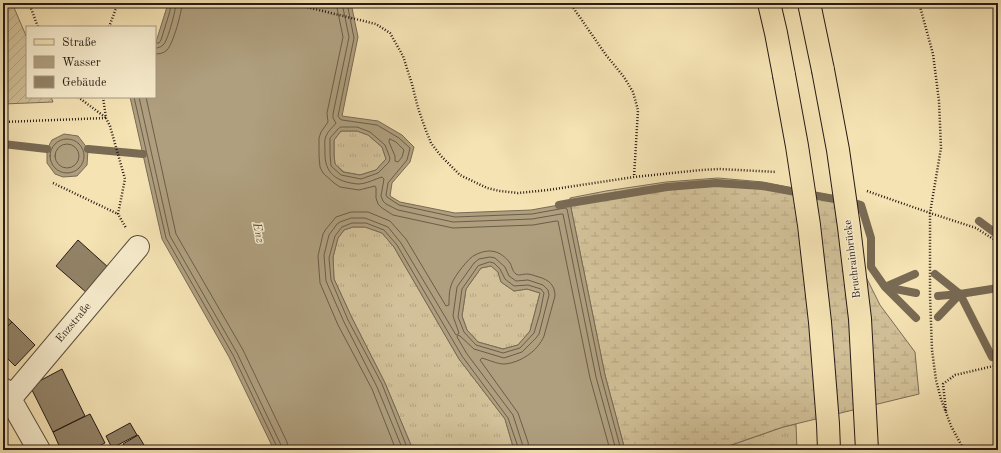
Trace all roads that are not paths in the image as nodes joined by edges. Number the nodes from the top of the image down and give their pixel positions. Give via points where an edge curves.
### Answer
1 (769, 3) edge
2 (809, 3) edge
3 (138, 247) road end
4 (7, 394) edge
5 (39, 450) edge
6 (829, 450) edge
7 (867, 450) edge

1 - 6 main road, bridge via 797,146 809,225
2 - 7 main road, Bruchrainbrücke, bridge via 838,150 849,227 860,319
3 - 4 street, Enzstraße
4 - 5 street, Enzstraße

